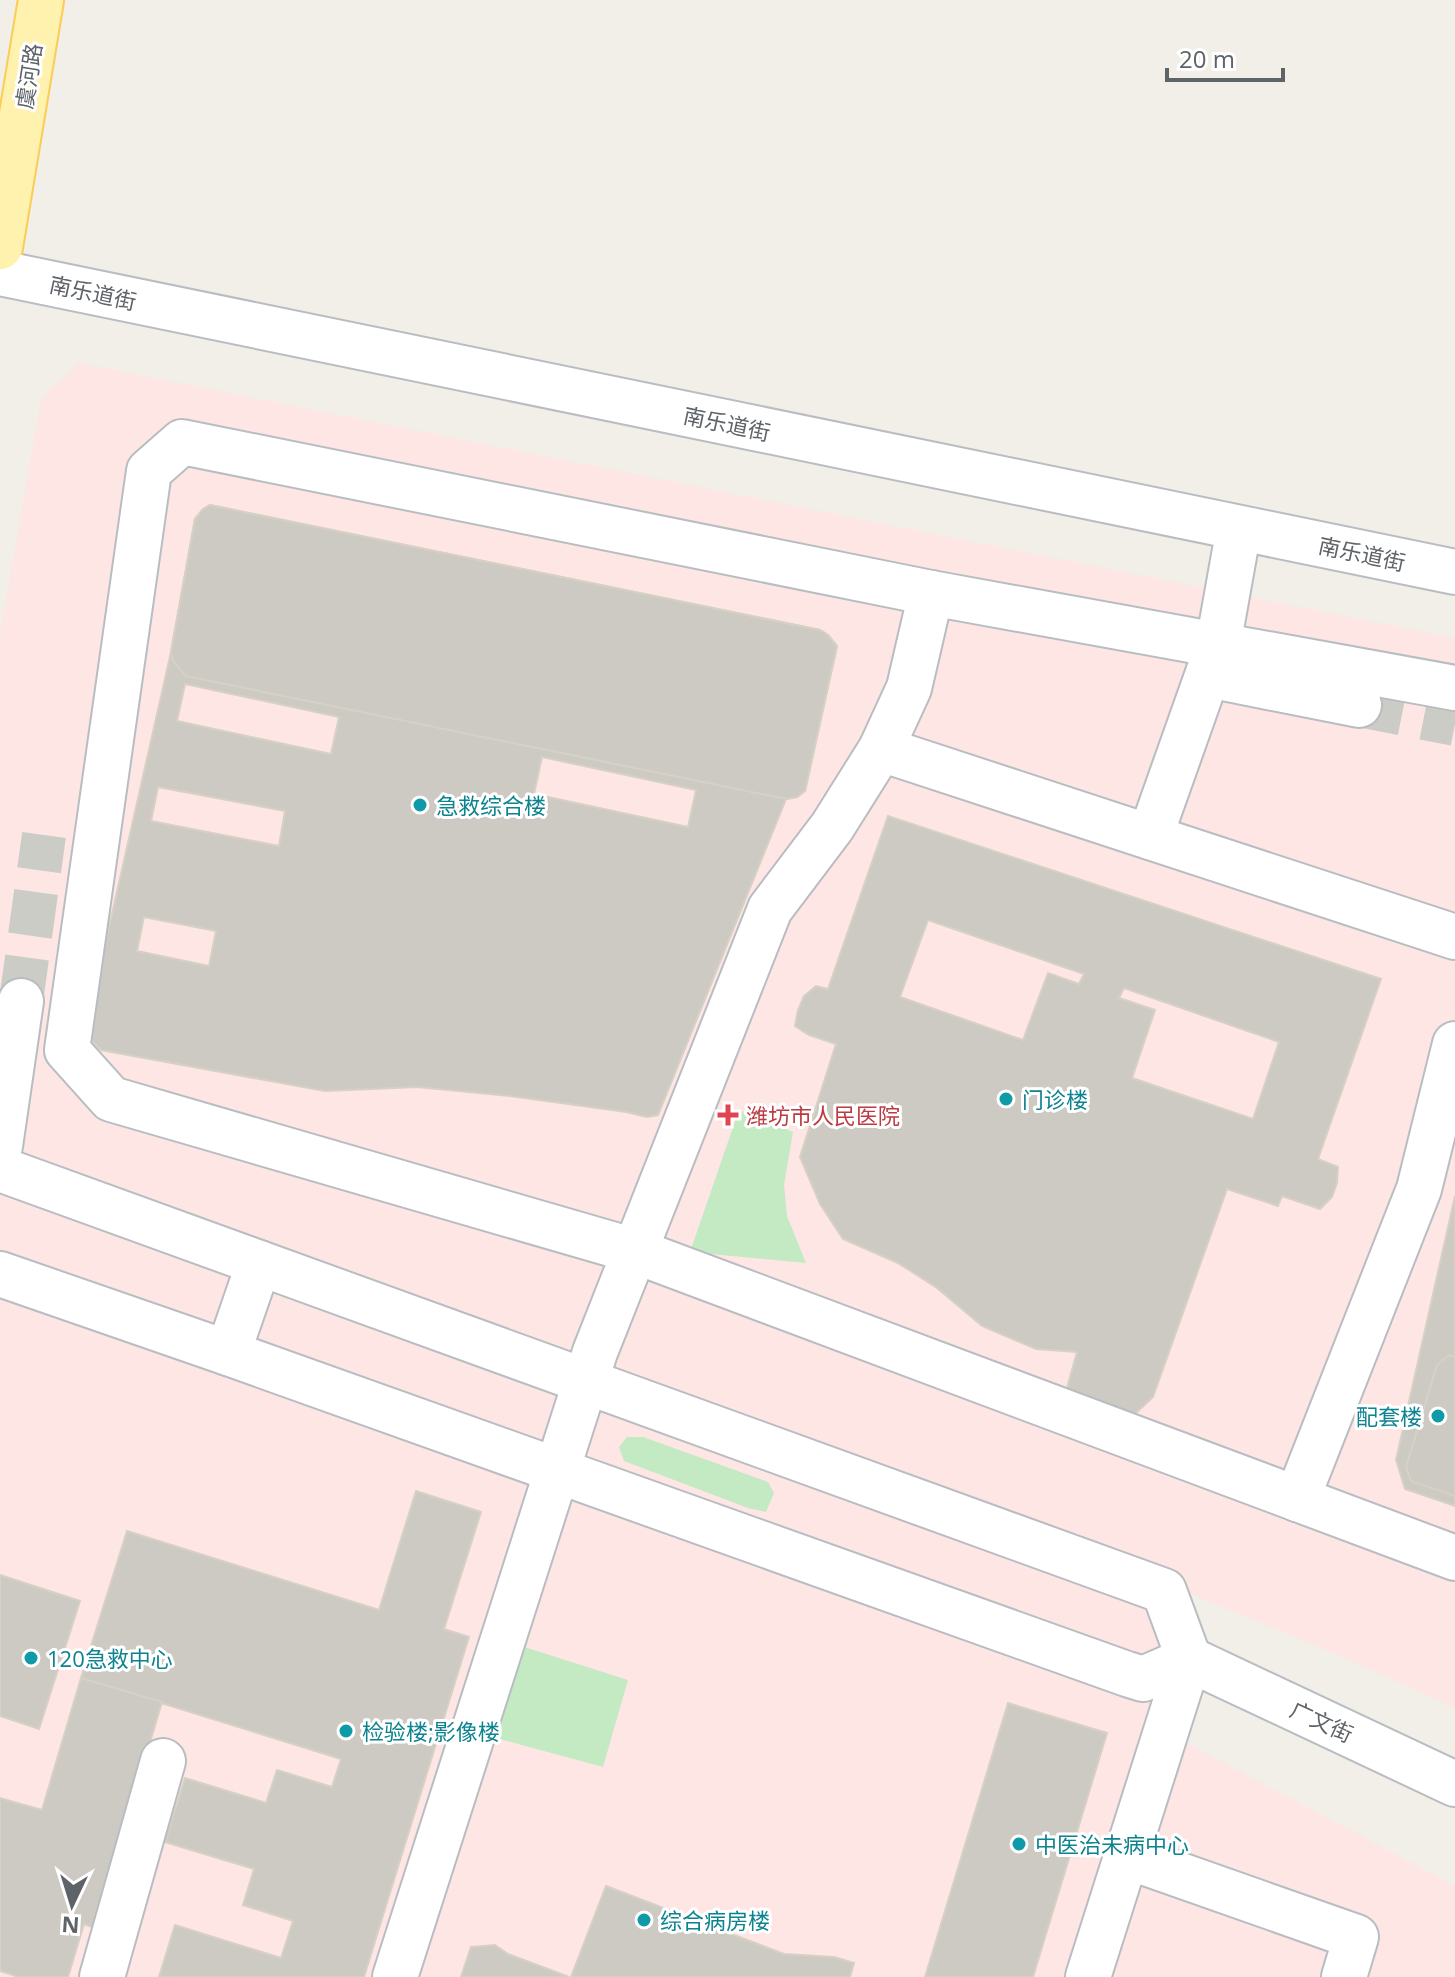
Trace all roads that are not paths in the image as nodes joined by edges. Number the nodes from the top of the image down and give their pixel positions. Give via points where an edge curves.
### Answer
1 (41, 0) edge
2 (12, 105) edge
3 (0, 247) edge
4 (0, 273) edge
5 (1239, 528) junction
6 (1455, 572) edge
7 (931, 593) junction
8 (1213, 660) junction
9 (1455, 688) edge
10 (1359, 705) tunnel mouth
11 (881, 749) junction
12 (1150, 837) junction
13 (1455, 937) edge
14 (21, 1001) tunnel mouth
15 (1455, 1044) edge
16 (0, 1146) edge
17 (0, 1169) edge
18 (635, 1251) junction
19 (259, 1263) junction
20 (0, 1274) edge
21 (228, 1353) junction
22 (584, 1381) junction
23 (556, 1469) junction
24 (1297, 1499) junction
25 (1455, 1558) edge
26 (1189, 1659) junction
27 (163, 1761) dead end
28 (1455, 1784) edge
29 (1126, 1856) junction
30 (102, 1977) edge
31 (395, 1977) edge
32 (1088, 1977) edge
33 (1344, 1977) edge

1 - 2 main road, 虞河路
2 - 3 main road, 虞河路
4 - 5 street, 南乐道街
5 - 6 street, 南乐道街
5 - 8 street
7 - 8 street
7 - 11 street via 909,688
7 - 18 street via 182,442 149,471 67,1050 111,1099
8 - 9 street
8 - 10 street
8 - 12 street
11 - 12 street
11 - 18 street via 832,827 770,909
12 - 13 street
14 - 16 street
15 - 24 street via 1419,1189
17 - 19 street
18 - 22 street
18 - 24 street
19 - 21 street
19 - 22 street
20 - 21 street
21 - 23 street
22 - 23 street
22 - 26 street via 1164,1591
23 - 26 street via 1143,1679
23 - 31 street
24 - 25 street
26 - 28 street, 广文街
26 - 29 street
27 - 30 street
29 - 32 street
29 - 33 street via 1356,1937

